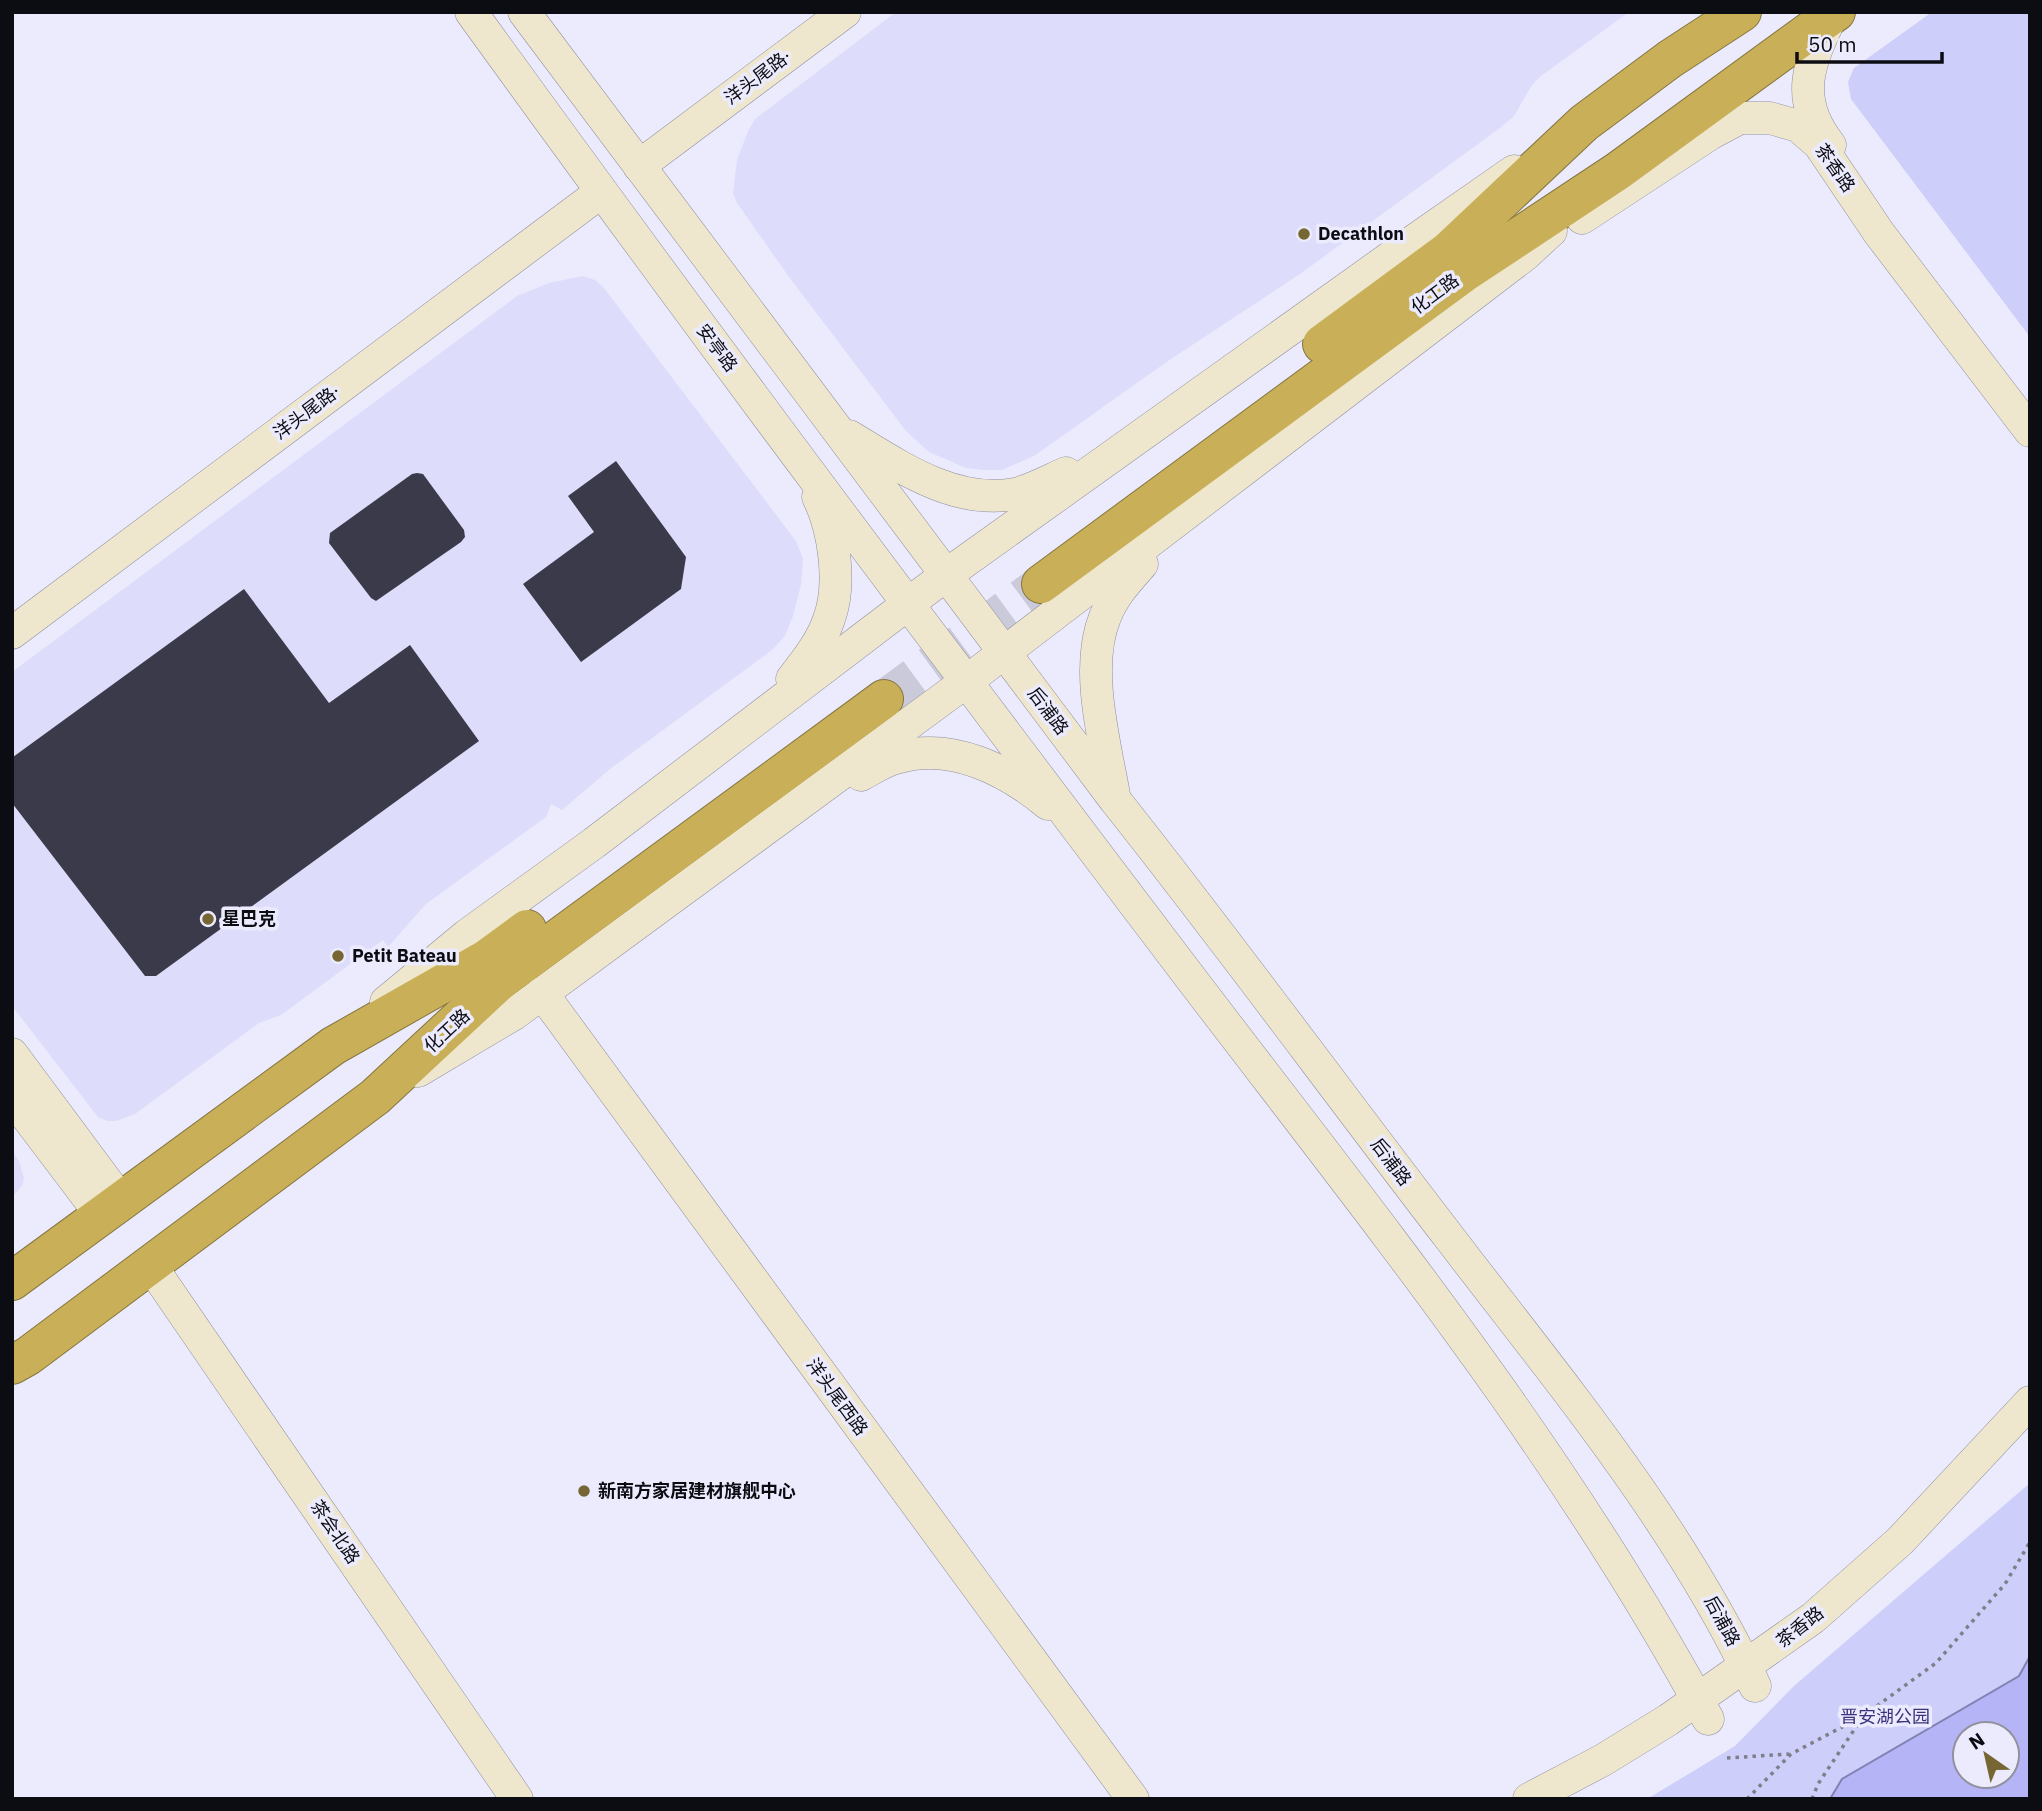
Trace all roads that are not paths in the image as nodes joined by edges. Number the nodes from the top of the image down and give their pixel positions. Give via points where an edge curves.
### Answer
1 (471, 12) edge
2 (524, 12) edge
3 (845, 12) edge
4 (1834, 13) edge
5 (1730, 16) edge
6 (1584, 123) junction
7 (639, 166) junction
8 (1618, 171) junction
9 (601, 192) junction
10 (1525, 255) junction
11 (2030, 400) edge
12 (834, 426) junction
13 (2030, 431) edge
14 (1122, 449) junction
15 (797, 454) junction
16 (1180, 520) junction
17 (946, 575) junction
18 (908, 603) junction
19 (12, 633) edge
20 (1004, 653) junction
21 (967, 681) junction
22 (769, 708) junction
23 (1115, 800) junction
24 (794, 808) junction
25 (1076, 827) junction
26 (542, 993) junction
27 (333, 1046) junction
28 (12, 1054) edge
29 (12, 1097) edge
30 (375, 1097) junction
31 (112, 1209) junction
32 (143, 1272) junction
33 (12, 1282) edge
34 (18, 1365) edge
35 (2030, 1402) edge
36 (2030, 1433) edge
37 (1751, 1677) junction
38 (1703, 1710) junction
39 (491, 1799) edge
40 (517, 1799) edge
41 (1133, 1799) edge
42 (1529, 1799) edge
43 (1575, 1799) edge

1 - 9 main road, 安亭路
2 - 7 main road
3 - 7 main road, 洋头尾路·
4 - 8 highway, 化工路
4 - 11 main road, 茶香路 via 1810,68 1808,90 1815,121
5 - 6 highway, 化工路
6 - 8 highway, 化工路 via 1448,251 1033,575 1464,273
6 - 14 main road
7 - 12 main road
8 - 10 main road
9 - 15 main road, 安亭路
9 - 19 main road, 洋头尾路·
10 - 13 main road, 茶香路 via 1727,124 1753,117 1790,123 1819,144 1879,233
10 - 16 main road
12 - 14 main road via 928,481 985,497 1018,493
12 - 17 main road
14 - 17 main road
15 - 18 main road, 安亭路
15 - 22 main road via 826,514 835,579 830,618 810,657
16 - 20 main road
16 - 23 main road via 1119,590 1104,619 1096,650 1101,720
17 - 18 main road
17 - 20 main road
18 - 21 main road, 安亭路
18 - 22 main road
20 - 21 main road
20 - 23 main road, 后浦路
21 - 24 main road
21 - 25 main road
22 - 27 main road via 467,935
23 - 37 main road, 后浦路 via 1587,1418 1689,1562
24 - 25 main road via 896,758 949,754 1005,775
24 - 26 main road
25 - 38 main road via 1492,1375 1608,1548
26 - 30 main road
26 - 41 main road, 洋头尾西路
27 - 30 highway, 化工路 via 486,959 877,689 501,980
27 - 31 highway, 化工路
28 - 31 main road
29 - 31 main road
30 - 32 highway, 化工路
31 - 33 highway, 化工路
32 - 34 highway, 化工路
32 - 39 main road, 茶会北路
32 - 40 main road, 茶会北路
35 - 37 main road, 茶香路 via 1900,1541
36 - 37 main road, 茶香路 via 1905,1564 1830,1629
37 - 38 main road, 茶香路
38 - 42 main road, 茶香路
38 - 43 main road, 茶香路

